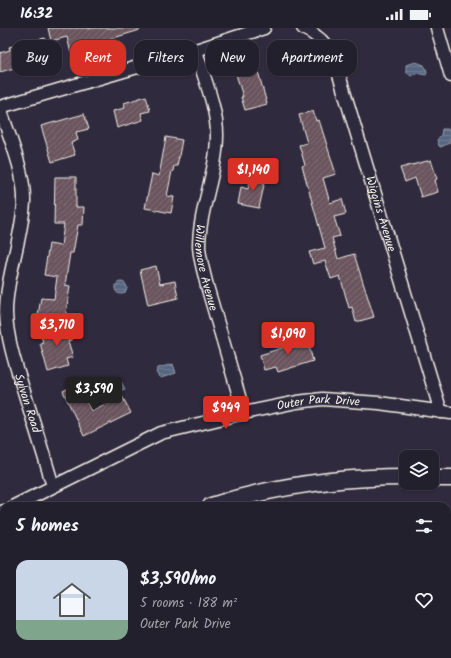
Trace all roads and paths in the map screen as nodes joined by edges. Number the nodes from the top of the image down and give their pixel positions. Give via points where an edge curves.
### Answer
1 (264, 28) edge
2 (303, 28) edge
3 (437, 28) edge
4 (198, 49) edge
5 (198, 57) edge
6 (134, 68) edge
7 (451, 76) edge
8 (0, 107) edge
9 (446, 412) edge
10 (244, 413) junction
11 (399, 478) edge
12 (439, 478) edge
13 (451, 478) edge
14 (53, 486) junction
15 (22, 502) edge
16 (223, 502) edge

1 - 4 street
2 - 9 street, Wiggins Avenue via 315,34 333,55
3 - 7 street
5 - 10 street, Willemore Avenue via 212,103 217,134 199,248 204,274
6 - 8 street
8 - 14 street, Sylvan Road via 22,180 24,201 7,296 6,314 11,350
9 - 10 street, Outer Park Drive via 322,398
10 - 14 street, Outer Park Drive via 161,433
11 - 16 street via 352,479 281,488
12 - 13 street
14 - 15 street, Outer Park Drive

